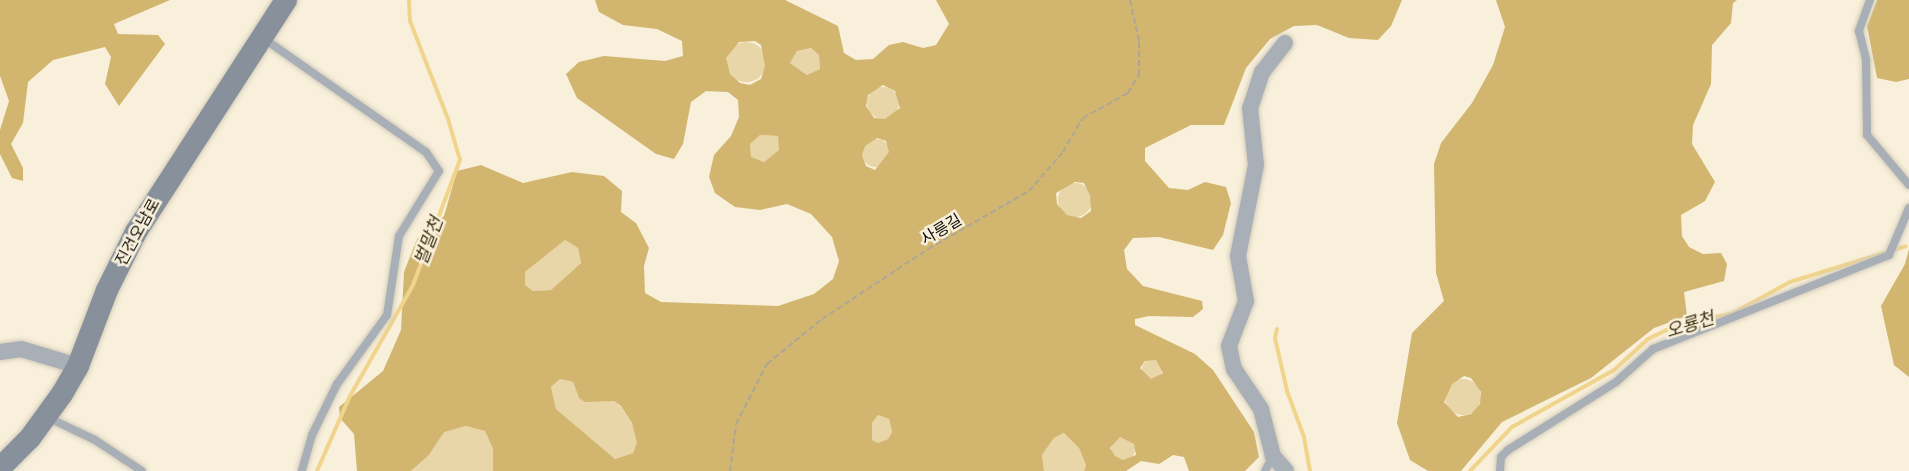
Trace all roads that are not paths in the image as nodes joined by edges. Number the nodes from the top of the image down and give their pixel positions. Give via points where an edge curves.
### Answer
1 (286, 0) edge
2 (1870, 0) edge
3 (262, 38) junction
4 (1285, 43) dead end
5 (1909, 185) edge
6 (1909, 208) edge
7 (0, 352) edge
8 (78, 366) junction
9 (47, 417) junction
10 (1273, 456) junction
11 (0, 468) edge
12 (141, 471) edge
13 (302, 471) edge
14 (1265, 471) edge
15 (1286, 471) edge
16 (1500, 471) edge

1 - 3 main road, 진건오남로
2 - 5 lane via 1859,31 1866,60 1867,135
3 - 8 main road, 진건오남로 via 136,232 107,290
3 - 13 lane via 426,152 439,171 399,236 387,315 337,384 312,435
4 - 10 street via 1262,72 1250,108 1256,165 1238,256 1246,300 1229,345 1234,369 1261,409
6 - 16 lane via 1893,250 1862,267 1803,287 1720,326 1676,337 1653,349 1616,382 1508,450 1501,458
7 - 8 street via 21,349
8 - 9 main road, 진건오남로
9 - 11 main road, 진건오남로
9 - 12 lane via 95,440
10 - 14 lane
10 - 15 street

